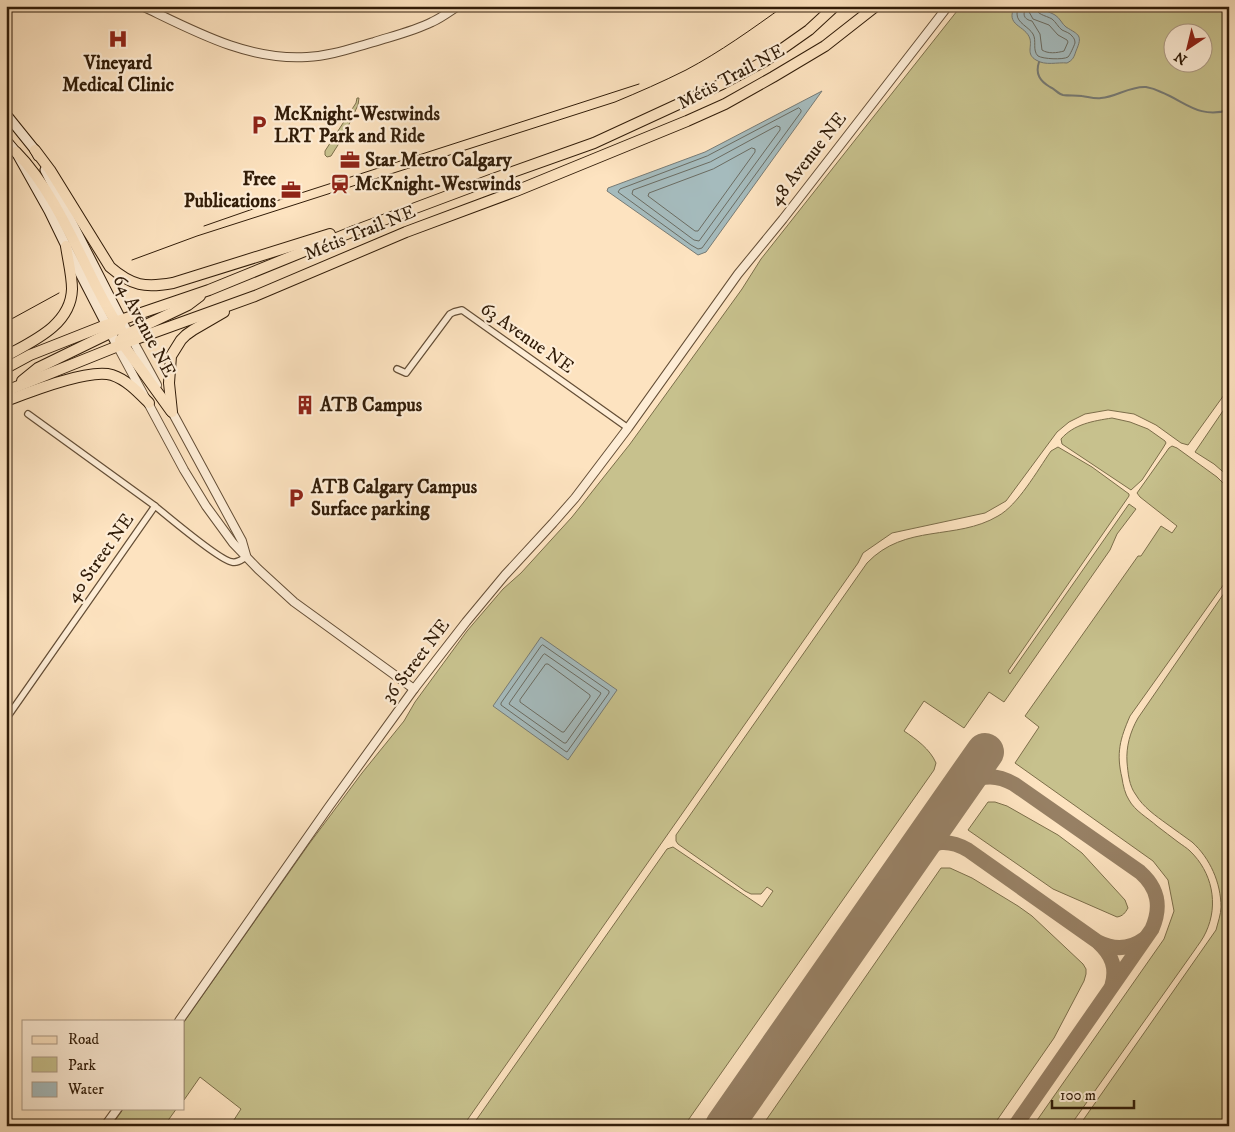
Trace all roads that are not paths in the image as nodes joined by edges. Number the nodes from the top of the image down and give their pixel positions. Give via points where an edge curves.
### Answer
1 (142, 6) edge
2 (458, 6) edge
3 (835, 6) edge
4 (876, 6) edge
5 (948, 6) edge
6 (6, 114) edge
7 (6, 140) edge
8 (35, 150) junction
9 (16, 152) junction
10 (354, 231) junction
11 (66, 246) junction
12 (209, 290) junction
13 (254, 296) junction
14 (119, 333) junction
15 (696, 333) joint
16 (6, 356) edge
17 (6, 368) edge
18 (397, 368) dead end
19 (10, 389) edge
20 (6, 401) edge
21 (149, 404) junction
22 (172, 412) junction
23 (28, 414) dead end
24 (628, 428) junction
25 (155, 506) junction
26 (246, 557) junction
27 (414, 689) junction
28 (6, 720) edge
29 (180, 1020) edge
30 (117, 1110) edge
31 (106, 1126) edge

1 - 2 street via 241,49 267,56 291,57 326,55 355,48 423,26
3 - 10 main road, Métis Trail NE via 809,30 765,61 722,84 594,143
4 - 13 main road, Métis Trail NE via 824,46 725,104
5 - 15 street, 48 Avenue NE via 738,274
6 - 8 main road, 64 Avenue NE
7 - 9 main road, 64 Avenue NE
8 - 10 main road via 110,267 122,277 139,284 173,283 334,233
8 - 14 main road, 64 Avenue NE
9 - 11 main road, 64 Avenue NE
9 - 14 main road via 42,184 63,220
10 - 12 main road, Métis Trail NE
11 - 14 main road, 64 Avenue NE
11 - 16 main road via 72,292 64,313 48,331
12 - 14 main road, Métis Trail NE
12 - 14 main road via 188,305
13 - 14 main road, Métis Trail NE
13 - 22 main road via 181,340 171,356
14 - 17 main road, Métis Trail NE via 30,355
14 - 19 main road, Métis Trail NE
14 - 19 main road via 38,368
14 - 21 street, 64 Avenue NE
14 - 22 main road
15 - 24 street, 36 Street NE
18 - 24 street, 63 Avenue NE via 406,373 450,314 462,310
20 - 21 main road via 38,388 87,375 106,374 128,384
21 - 26 street, 64 Avenue NE via 206,506
22 - 26 street, 64 Avenue NE via 242,541
23 - 25 street
24 - 27 street, 36 Street NE via 575,498 505,575
25 - 26 street, 40 Street NE via 229,562 238,562
25 - 28 street, 40 Street NE
26 - 27 street, 64 Avenue NE via 294,602
27 - 29 street, 36 Street NE
30 - 31 street

